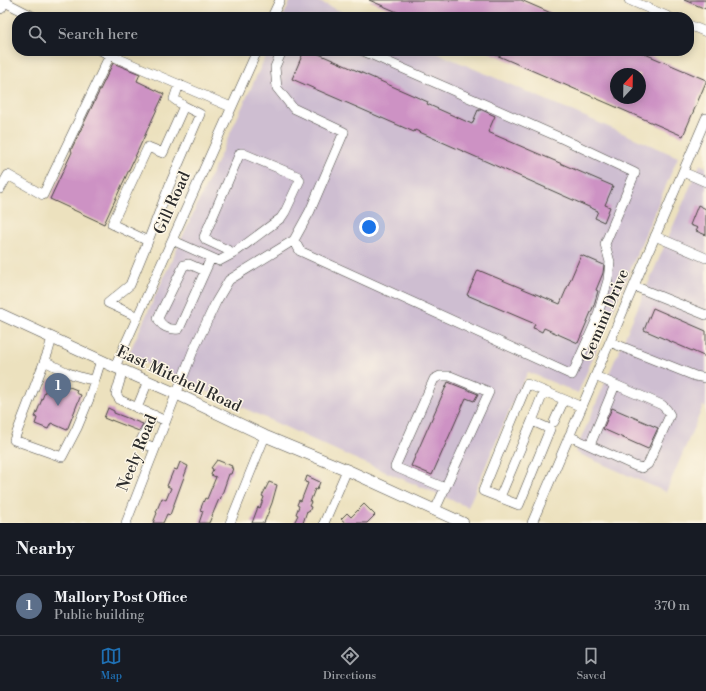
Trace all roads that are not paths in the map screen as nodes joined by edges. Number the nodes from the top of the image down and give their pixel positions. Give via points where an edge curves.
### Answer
1 (280, 0) edge
2 (629, 0) edge
3 (2, 3) edge
4 (23, 12) edge
5 (274, 12) edge
6 (658, 12) edge
7 (694, 27) edge
8 (706, 32) edge
9 (105, 56) edge
10 (113, 56) edge
11 (255, 56) edge
12 (280, 56) edge
13 (375, 56) edge
14 (179, 84) junction
15 (184, 106) junction
16 (231, 107) junction
17 (706, 118) edge
18 (683, 172) junction
19 (4, 173) edge
20 (706, 182) edge
21 (0, 189) edge
22 (655, 236) junction
23 (172, 240) junction
24 (294, 240) junction
25 (148, 241) junction
26 (234, 252) junction
27 (211, 258) junction
28 (706, 258) edge
29 (205, 271) junction
30 (634, 286) junction
31 (0, 314) edge
32 (706, 316) edge
33 (138, 317) junction
34 (52, 338) junction
35 (610, 342) junction
36 (101, 360) junction
37 (45, 361) junction
38 (119, 369) junction
39 (595, 376) junction
40 (706, 378) edge
41 (95, 380) junction
42 (148, 381) junction
43 (615, 385) junction
44 (544, 391) junction
45 (177, 394) junction
46 (564, 400) junction
47 (582, 407) junction
48 (137, 408) junction
49 (154, 415) junction
50 (166, 421) junction
51 (532, 421) junction
52 (554, 422) dead end
53 (265, 436) junction
54 (569, 436) junction
55 (590, 445) junction
56 (155, 448) junction
57 (347, 470) junction
58 (445, 488) junction
59 (500, 497) junction
60 (435, 510) junction
61 (126, 523) edge
62 (230, 523) edge
63 (324, 523) edge
64 (463, 523) edge
65 (532, 523) edge

1 - 5 street
2 - 6 street
3 - 4 street
7 - 8 street
9 - 19 street via 43,195
10 - 14 street
11 - 16 street, Gill Road
12 - 24 street via 275,68 276,88 293,108 344,132 310,211
13 - 24 street via 554,134 635,173 605,244 610,262 608,280 596,321 572,375 300,251
14 - 15 street via 174,99
14 - 16 street
15 - 25 street via 200,114
15 - 25 street via 163,153 148,147 112,224
16 - 23 street, Gill Road
17 - 18 street, Gemini Drive
18 - 20 street
18 - 22 street, Gemini Drive
19 - 21 street
22 - 28 street
22 - 30 street, Gemini Drive
23 - 27 street
23 - 33 street, Gill Road
24 - 45 street, Neely Road via 229,280 196,344
25 - 33 street via 130,285 108,303
26 - 26 street via 281,218 300,180 297,176 242,152 204,237
26 - 27 street via 219,261
27 - 29 street
29 - 29 street via 179,329 172,330 160,324 158,318 184,265 189,264
30 - 32 street
30 - 35 street, Gemini Drive
31 - 34 main road, East Mitchell Road
33 - 38 street, Gill Road
34 - 36 main road, East Mitchell Road
34 - 37 street
35 - 39 street, Gemini Drive
35 - 40 street
36 - 38 main road, East Mitchell Road
36 - 41 street
37 - 41 street via 65,372
37 - 41 street via 14,440 62,457 77,428
38 - 42 main road, East Mitchell Road
38 - 48 street, Gill Road via 116,394 120,400
39 - 43 street
39 - 47 street, Gemini Drive
42 - 45 main road, East Mitchell Road
42 - 48 street
43 - 55 street
43 - 55 street via 667,410 670,415 666,426 648,464 642,468
44 - 46 street
44 - 51 street
44 - 59 street via 527,384 524,391 483,491
45 - 50 street, Neely Road
45 - 53 main road, East Mitchell Road
46 - 47 street
46 - 52 street
47 - 54 street, Gemini Drive
48 - 49 street
49 - 50 street
49 - 56 street via 141,440
50 - 56 street, Neely Road
51 - 59 street
51 - 59 street via 550,429 519,505
53 - 57 main road, East Mitchell Road
53 - 62 street
54 - 55 street
54 - 65 street, Gemini Drive
56 - 61 street, Neely Road
57 - 60 main road, East Mitchell Road
57 - 63 street
58 - 58 street via 395,467 434,378 440,376 450,376 489,392
58 - 60 street
60 - 64 main road, East Mitchell Road

